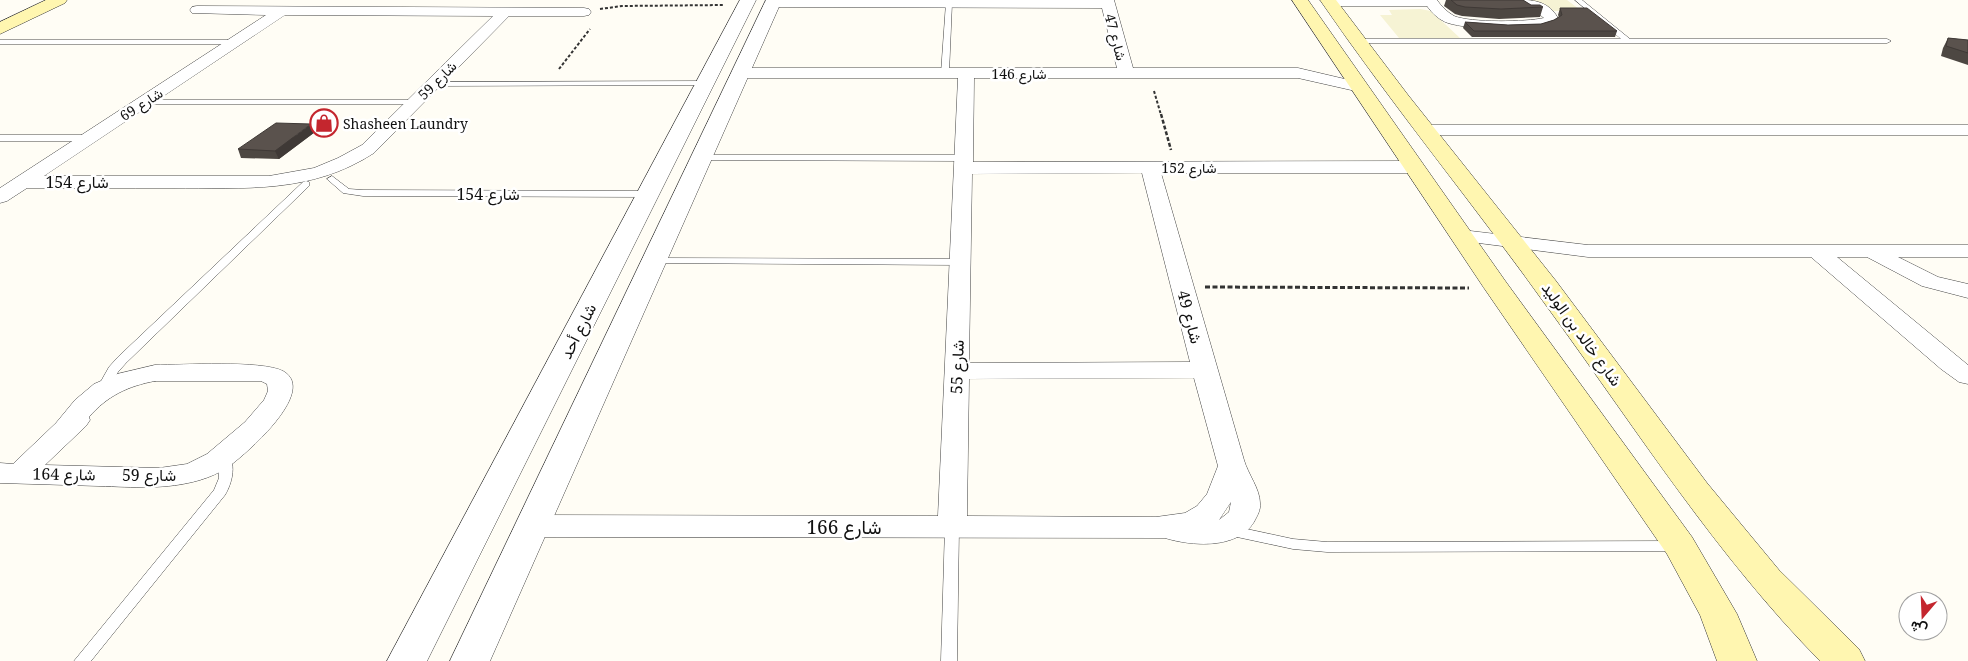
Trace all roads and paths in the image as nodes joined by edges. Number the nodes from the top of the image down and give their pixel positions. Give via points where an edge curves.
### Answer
1 (32, 0) edge
2 (60, 0) edge
3 (394, 0) edge
4 (1300, 0) edge
5 (1529, 0) edge
6 (1578, 0) edge
7 (1329, 1) edge
8 (1430, 1) edge
9 (760, 2) edge
10 (968, 2) edge
11 (1107, 2) edge
12 (949, 4) junction
13 (198, 10) dead end
14 (281, 10) junction
15 (379, 11) junction
16 (506, 11) junction
17 (587, 12) junction
18 (0, 15) edge
19 (0, 29) edge
20 (760, 30) junction
21 (732, 32) junction
22 (1628, 41) junction
23 (1887, 41) dead end
24 (0, 42) edge
25 (233, 42) junction
26 (1349, 49) junction
27 (740, 73) junction
28 (955, 73) junction
29 (1126, 73) junction
30 (1149, 73) junction
31 (1298, 73) junction
32 (705, 83) junction
33 (433, 84) junction
34 (548, 84) junction
35 (1360, 87) junction
36 (144, 102) junction
37 (416, 102) junction
38 (1425, 130) junction
39 (1968, 130) edge
40 (0, 138) edge
41 (89, 138) junction
42 (368, 149) junction
43 (702, 158) junction
44 (963, 163) junction
45 (1414, 166) junction
46 (1150, 167) junction
47 (1176, 167) junction
48 (332, 179) junction
49 (24, 182) junction
50 (251, 182) junction
51 (306, 184) junction
52 (0, 197) edge
53 (645, 200) junction
54 (680, 206) junction
55 (1462, 236) junction
56 (1512, 241) junction
57 (1816, 251) junction
58 (1872, 251) junction
59 (1968, 252) edge
60 (655, 261) junction
61 (960, 262) junction
62 (1182, 287) junction
63 (1497, 288) junction
64 (1968, 291) edge
65 (1204, 370) junction
66 (1959, 370) edge
67 (957, 371) junction
68 (205, 377) junction
69 (1968, 382) edge
70 (102, 390) junction
71 (258, 417) junction
72 (65, 429) junction
73 (224, 457) junction
74 (1232, 466) junction
75 (10, 473) edge
76 (109, 475) junction
77 (533, 526) junction
78 (952, 527) junction
79 (1156, 528) junction
80 (1227, 529) junction
81 (1680, 546) junction
82 (82, 661) edge
83 (407, 661) edge
84 (470, 661) edge
85 (949, 661) edge
86 (1738, 661) edge
87 (1845, 661) edge

1 - 18 main road
2 - 19 main road
3 - 15 street
4 - 26 main road, شارع خالد بن الوليد
5 - 8 street via 1552,20 1538,24 1461,23 1448,19
6 - 22 lane
7 - 8 street
7 - 26 main road, شارع خالد بن الوليد
9 - 12 street
9 - 17 path via 622,6
9 - 20 street
9 - 21 street, شارع أحد
10 - 11 street
10 - 12 street
11 - 29 street, شارع 47
12 - 28 lane
13 - 14 street
14 - 15 street
14 - 25 street, شارع 69
15 - 16 street
16 - 17 street
16 - 33 street, شارع 59
17 - 34 path via 597,15 598,19
20 - 21 street via 742,34
20 - 27 street
21 - 32 street, شارع أحد
22 - 23 lane
22 - 26 lane
24 - 25 lane
25 - 36 street, شارع 69
26 - 31 street, شارع 146 via 1335,64
26 - 35 main road, شارع خالد بن الوليد
26 - 38 main road, شارع خالد بن الوليد
27 - 28 street, شارع 146
27 - 43 street
28 - 29 street, شارع 146
28 - 44 street, شارع 55
29 - 30 street, شارع 146
30 - 31 street, شارع 146
30 - 47 path
31 - 35 street, شارع 146
32 - 34 lane
32 - 53 street, شارع أحد
33 - 34 lane
33 - 37 street, شارع 59
35 - 45 main road, شارع خالد بن الوليد
36 - 37 lane
36 - 41 street, شارع 69
37 - 42 street, شارع 59
38 - 39 street
38 - 56 main road, شارع خالد بن الوليد
40 - 41 lane
41 - 49 street, شارع 69
42 - 48 street, شارع 59 via 358,165
42 - 50 street, شارع 59 via 343,164 308,176
43 - 44 lane
43 - 54 street
44 - 46 street, شارع 152
44 - 61 street, شارع 55
45 - 47 street, شارع 152
45 - 55 main road, شارع خالد بن الوليد
46 - 47 street, شارع 152
46 - 62 street, شارع 49
48 - 51 street, شارع 59
48 - 53 lane, شارع 154 via 346,191 363,193
49 - 50 street, شارع 154
49 - 52 street, شارع 69
50 - 51 street, شارع 59
51 - 70 lane via 122,360
53 - 54 street
53 - 83 street, شارع أحد
54 - 60 street
55 - 56 street
55 - 63 main road, شارع خالد بن الوليد
56 - 57 street via 1588,251
56 - 87 main road, شارع خالد بن الوليد via 1734,542 1772,587
57 - 58 street
57 - 66 street
58 - 59 street
58 - 64 street via 1925,281
60 - 61 lane
60 - 77 street
61 - 67 street, شارع 55
62 - 63 path
62 - 65 street, شارع 49
63 - 81 main road, شارع خالد بن الوليد
65 - 67 street
65 - 74 street, شارع 49
66 - 69 street
67 - 78 street, شارع 55
68 - 70 street, شارع 59 via 155,373 128,378
68 - 71 street, شارع 59 via 257,385 264,396
68 - 72 street, شارع 59 via 132,387 104,400
70 - 72 street, شارع 59 via 83,405
71 - 73 street, شارع 59 via 246,438
71 - 76 street, شارع 59 via 212,452 168,467
72 - 75 street, شارع 164
73 - 76 street, شارع 59 via 208,467 184,475 159,478
73 - 82 lane via 226,478 220,492
74 - 79 street, شارع 166 via 1220,500 1211,512 1195,521
74 - 80 street via 1246,506 1237,523
75 - 76 street, شارع 164
77 - 78 street, شارع 166
77 - 84 street
78 - 79 street, شارع 166
78 - 85 lane, شارع 55
79 - 80 street, شارع 166 via 1199,533
80 - 81 lane via 1259,538 1327,547
81 - 86 main road, شارع خالد بن الوليد via 1718,614

